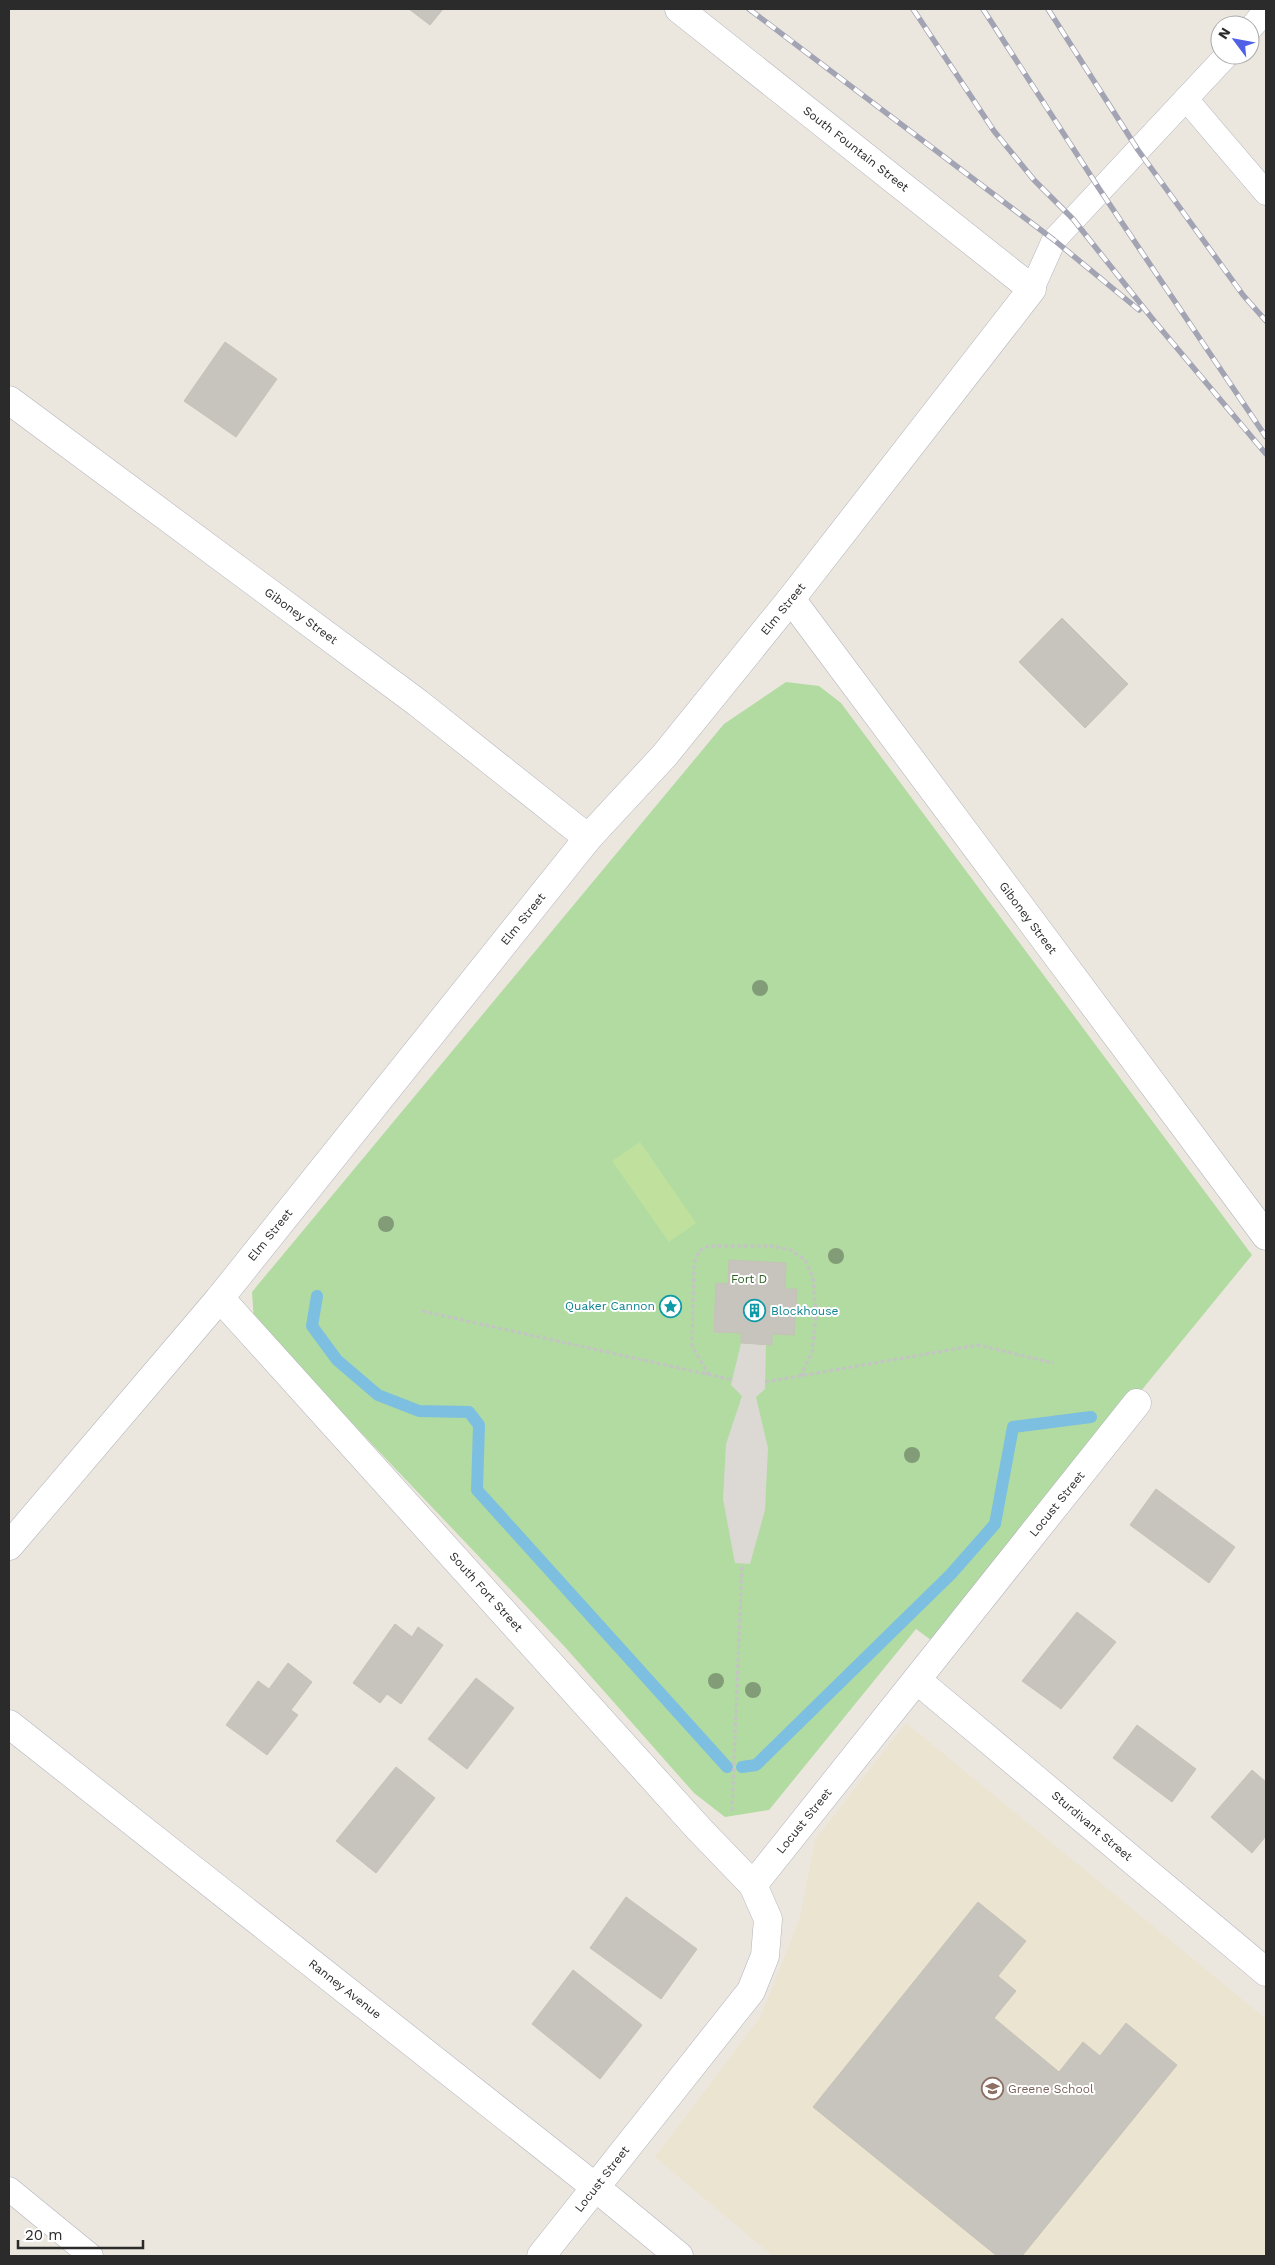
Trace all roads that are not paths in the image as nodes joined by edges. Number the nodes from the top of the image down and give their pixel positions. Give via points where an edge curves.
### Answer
1 (679, 9) edge
2 (1218, 65) edge
3 (1186, 99) junction
4 (1266, 193) edge
5 (1032, 289) junction
6 (9, 400) edge
7 (791, 599) junction
8 (588, 838) junction
9 (1266, 1236) edge
10 (220, 1298) junction
11 (1137, 1404) dead end
12 (9, 1546) edge
13 (917, 1680) junction
14 (9, 1724) edge
15 (753, 1885) junction
16 (1266, 1972) edge
17 (595, 2187) junction
18 (9, 2189) edge
19 (91, 2256) edge
20 (541, 2256) edge
21 (679, 2256) edge

1 - 5 street, South Fountain Street
2 - 3 lane
3 - 4 lane
3 - 5 lane via 1054,240
5 - 7 street, Elm Street
6 - 8 street, Giboney Street via 418,703
7 - 8 street, Elm Street via 664,756
7 - 9 street, Giboney Street
8 - 10 street, Elm Street
10 - 12 street, Elm Street
10 - 15 street, South Fort Street
11 - 13 street, Locust Street
13 - 15 street, Locust Street
13 - 16 street, Sturdivant Street
14 - 17 street, Ranney Avenue
15 - 17 street, Locust Street via 768,1919 765,1956 752,1992
17 - 20 street, Locust Street
17 - 21 street, Ranney Avenue
18 - 19 lane

